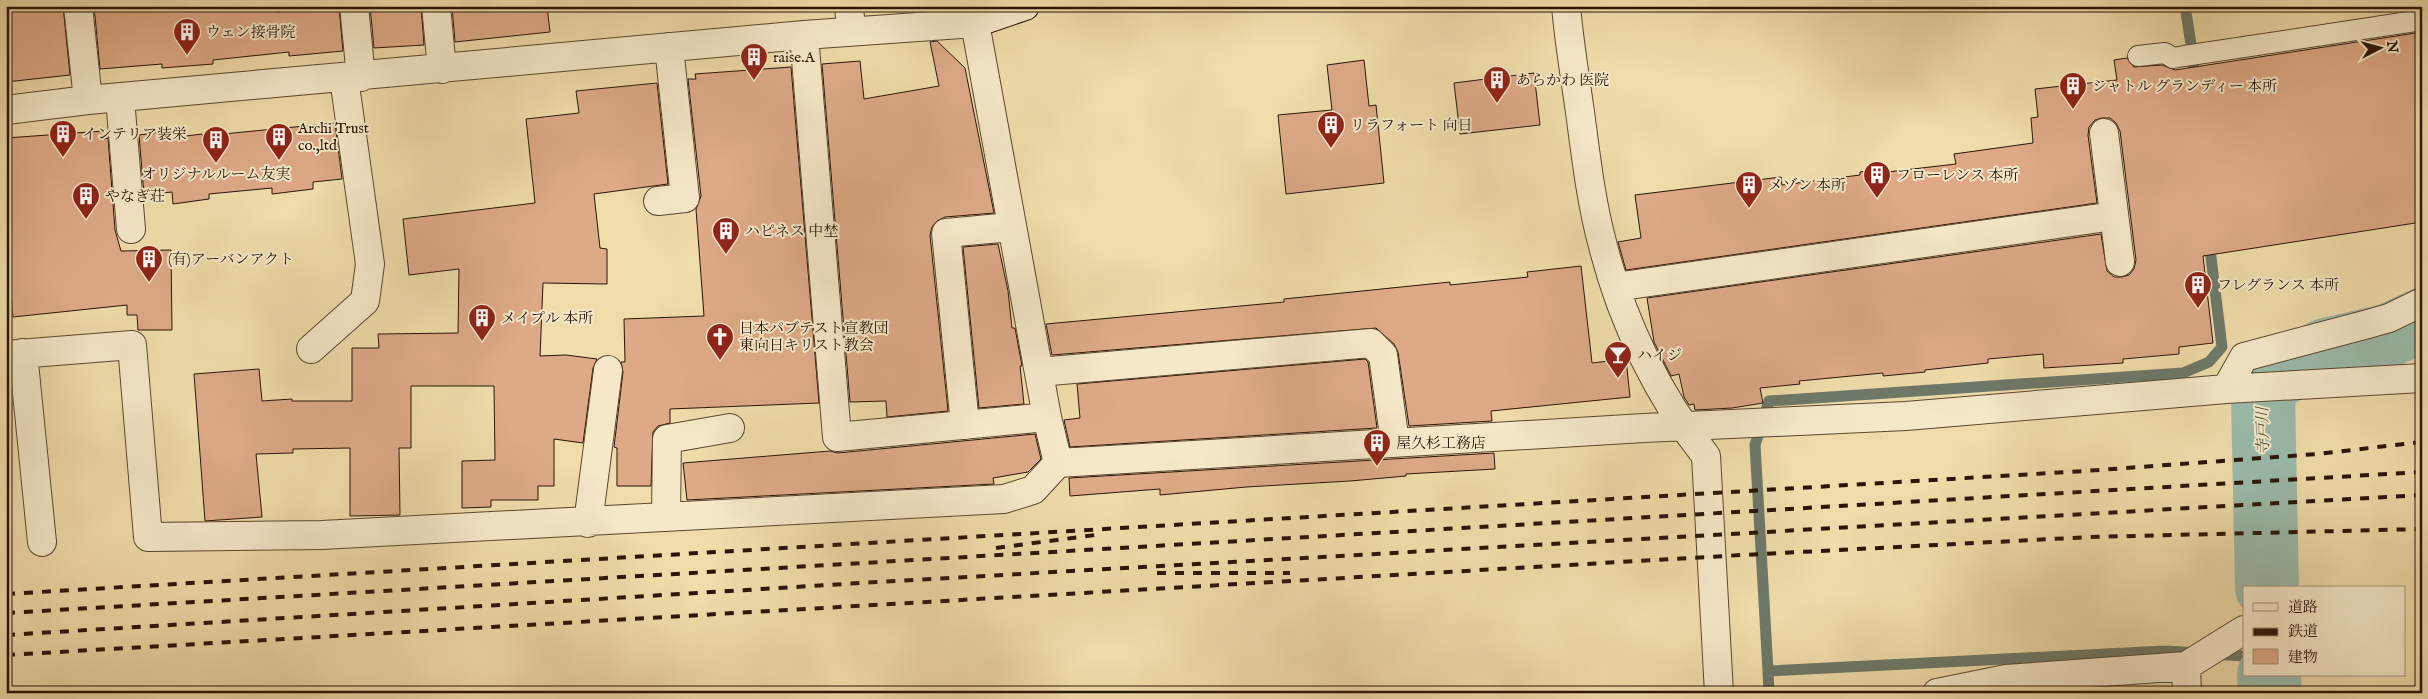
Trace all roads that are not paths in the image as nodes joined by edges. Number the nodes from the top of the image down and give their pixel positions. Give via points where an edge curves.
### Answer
1 (78, 6) edge
2 (354, 6) edge
3 (436, 6) edge
4 (1025, 6) edge
5 (1566, 6) edge
6 (850, 19) edge
7 (2422, 20) edge
8 (975, 23) junction
9 (804, 35) junction
10 (669, 47) junction
11 (2138, 56) dead end
12 (442, 69) junction
13 (353, 78) junction
14 (120, 99) junction
15 (88, 100) junction
16 (6, 110) edge
17 (2104, 133) dead end
18 (658, 201) dead end
19 (2114, 216) junction
20 (1012, 227) junction
21 (131, 228) dead end
22 (2120, 262) dead end
23 (1615, 287) junction
24 (2422, 302) edge
25 (311, 349) dead end
26 (15, 354) edge
27 (608, 370) dead end
28 (1039, 372) junction
29 (2422, 378) edge
30 (2226, 389) junction
31 (1047, 417) junction
32 (965, 425) junction
33 (1682, 426) junction
34 (730, 428) dead end
35 (1395, 443) junction
36 (1058, 463) junction
37 (666, 517) junction
38 (588, 523) junction
39 (42, 542) dead end
40 (2243, 631) edge
41 (2186, 666) junction
42 (1719, 693) edge
43 (1937, 693) edge
44 (2187, 693) edge

1 - 15 street
2 - 13 street
3 - 12 street
4 - 8 street
5 - 23 street via 1592,201
6 - 8 street
6 - 9 street
7 - 11 lane via 2173,58 2166,53
8 - 20 street
9 - 10 street
9 - 32 street via 837,437
10 - 12 street
10 - 18 street via 684,198
12 - 13 street
13 - 14 street
13 - 25 street via 370,264 365,301
14 - 15 street
14 - 21 street
15 - 16 street
17 - 19 street
19 - 22 street
19 - 23 street
20 - 28 street
20 - 32 street via 946,234
23 - 33 street via 1660,388
24 - 30 street via 2389,318 2244,357
26 - 38 street via 132,345 148,537 322,535
26 - 39 street
27 - 38 street
28 - 31 street
28 - 35 street via 1372,343 1383,355
29 - 30 street
30 - 33 street via 1906,416
31 - 32 street
31 - 36 street
33 - 35 street
33 - 42 street via 1706,456
34 - 37 street via 667,439
35 - 36 street
36 - 37 street via 1033,490 1004,500
37 - 38 street
40 - 41 street
41 - 43 street via 2006,679
41 - 44 street

